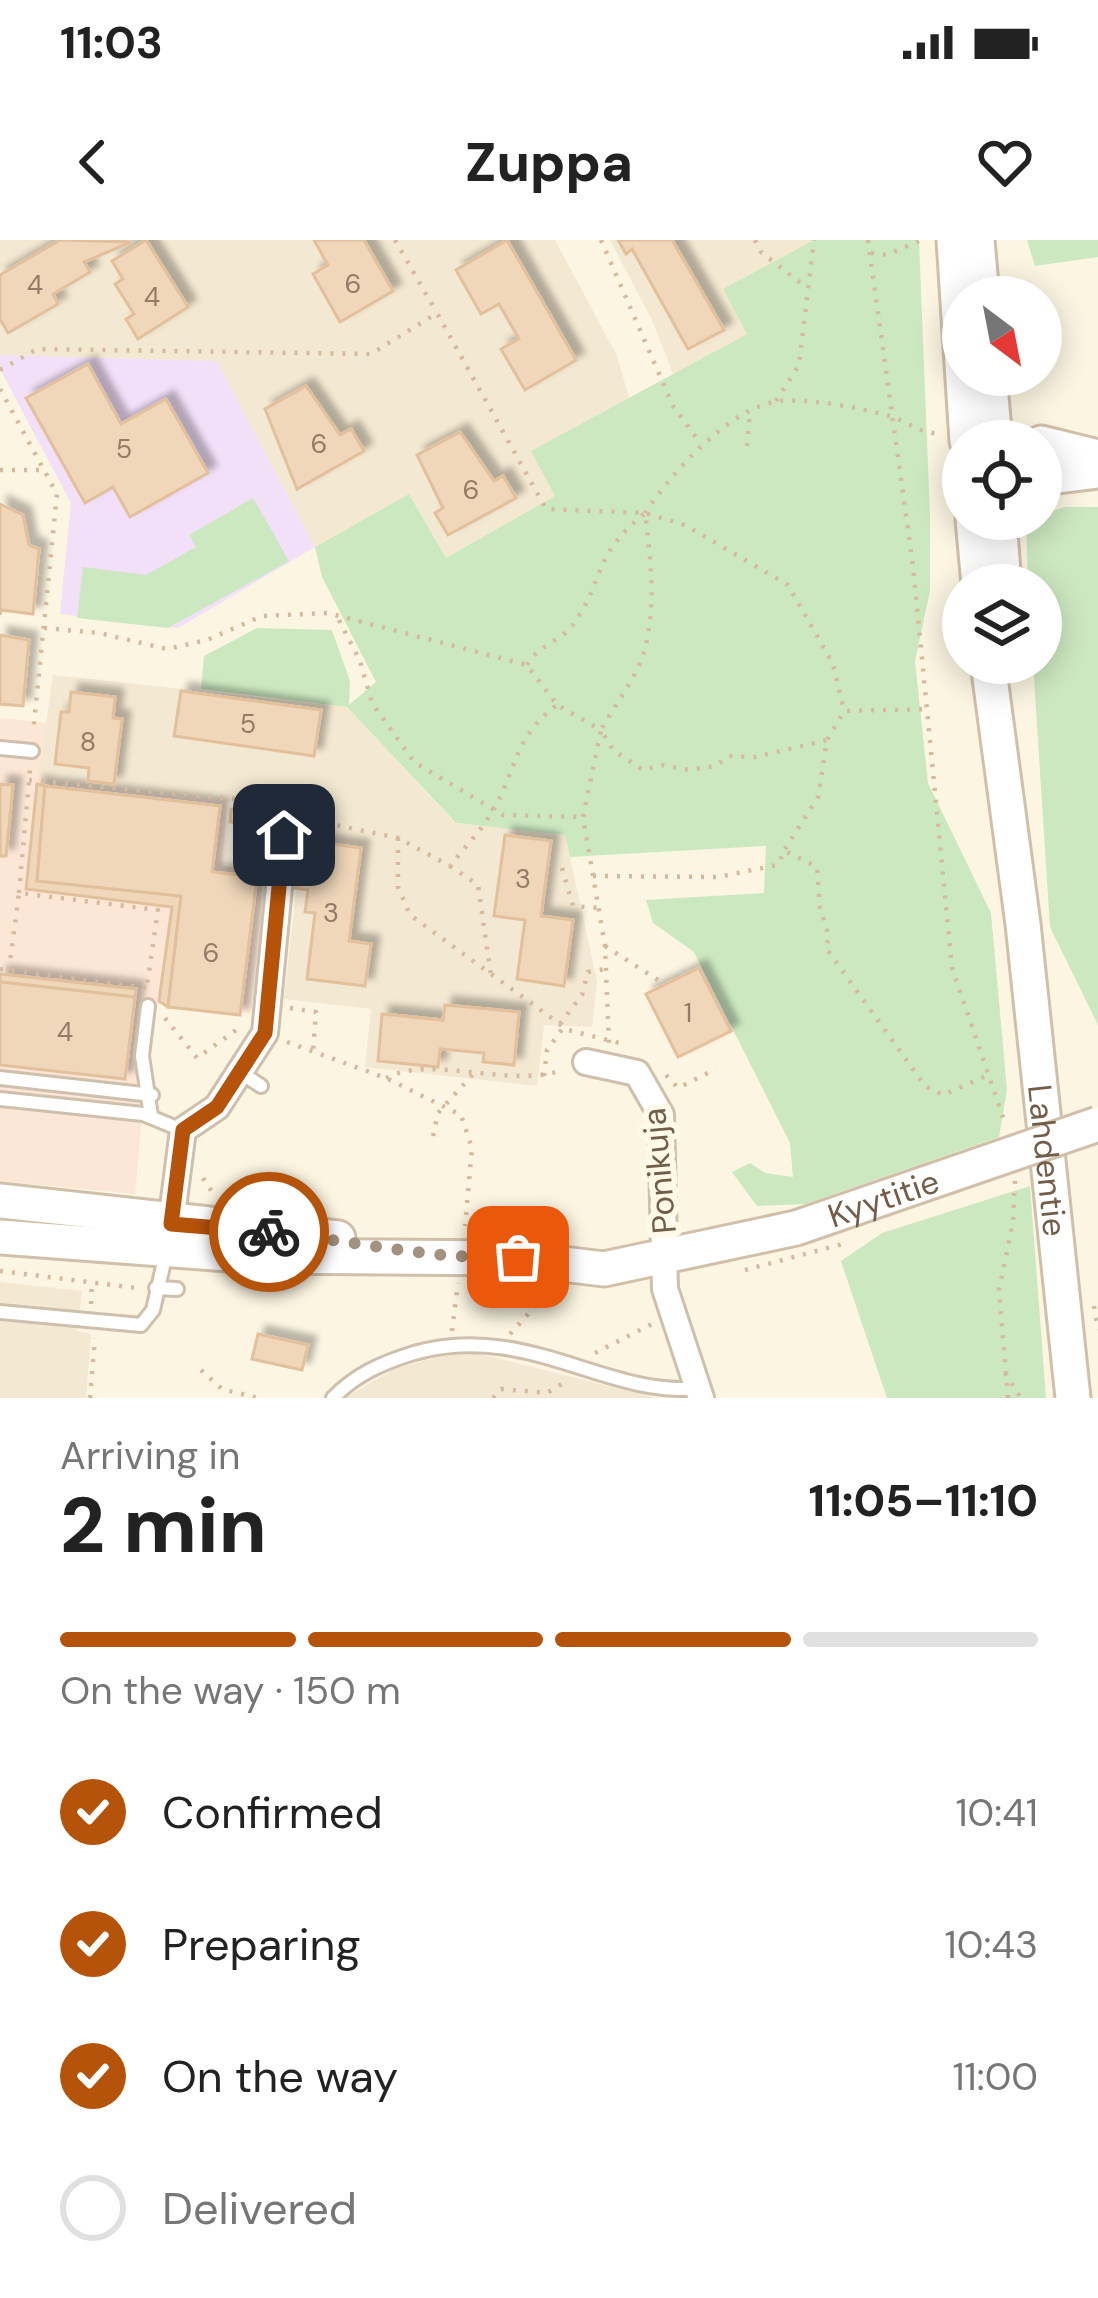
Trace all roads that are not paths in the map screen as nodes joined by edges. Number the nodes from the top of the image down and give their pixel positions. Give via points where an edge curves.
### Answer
1 (954, 240) edge
2 (977, 240) edge
3 (980, 276) edge
4 (958, 420) edge
5 (1062, 448) edge
6 (1098, 457) edge
7 (1098, 471) edge
8 (1062, 475) edge
9 (991, 684) edge
10 (1010, 684) edge
11 (0, 748) edge
12 (32, 752) road end
13 (284, 835) dead end
14 (1023, 924) junction
15 (149, 1002) road end
16 (601, 1055) road end
17 (0, 1078) edge
18 (152, 1095) junction
19 (0, 1099) edge
20 (151, 1116) junction
21 (1098, 1124) edge
22 (183, 1130) junction
23 (0, 1201) edge
24 (0, 1238) edge
25 (169, 1238) junction
26 (665, 1255) junction
27 (156, 1288) junction
28 (177, 1289) dead end
29 (0, 1312) edge
30 (700, 1393) edge
31 (333, 1398) edge
32 (1073, 1398) edge

1 - 4 main road
2 - 3 main road
5 - 6 main road
7 - 8 main road
9 - 14 main road, Lahdentie
10 - 14 main road, Lahdentie
11 - 12 lane
13 - 22 street via 265,1033 250,1079
14 - 32 main road, Lahdentie
15 - 18 lane via 142,1056
16 - 26 street, Ponikuja via 637,1073 658,1103
17 - 18 lane
18 - 20 lane
19 - 20 lane
20 - 22 lane
21 - 26 main road, Kyytitie, bridge via 998,1168 796,1228
22 - 25 street
23 - 25 main road, Kyytitie
24 - 25 main road, Kyytitie
25 - 26 main road, Kyytitie via 355,1240 419,1255 513,1258 583,1247
25 - 27 lane
26 - 30 street, Ponikuja via 665,1288
27 - 28 lane
27 - 29 lane via 149,1318 132,1328
30 - 31 lane via 451,1342 387,1361

